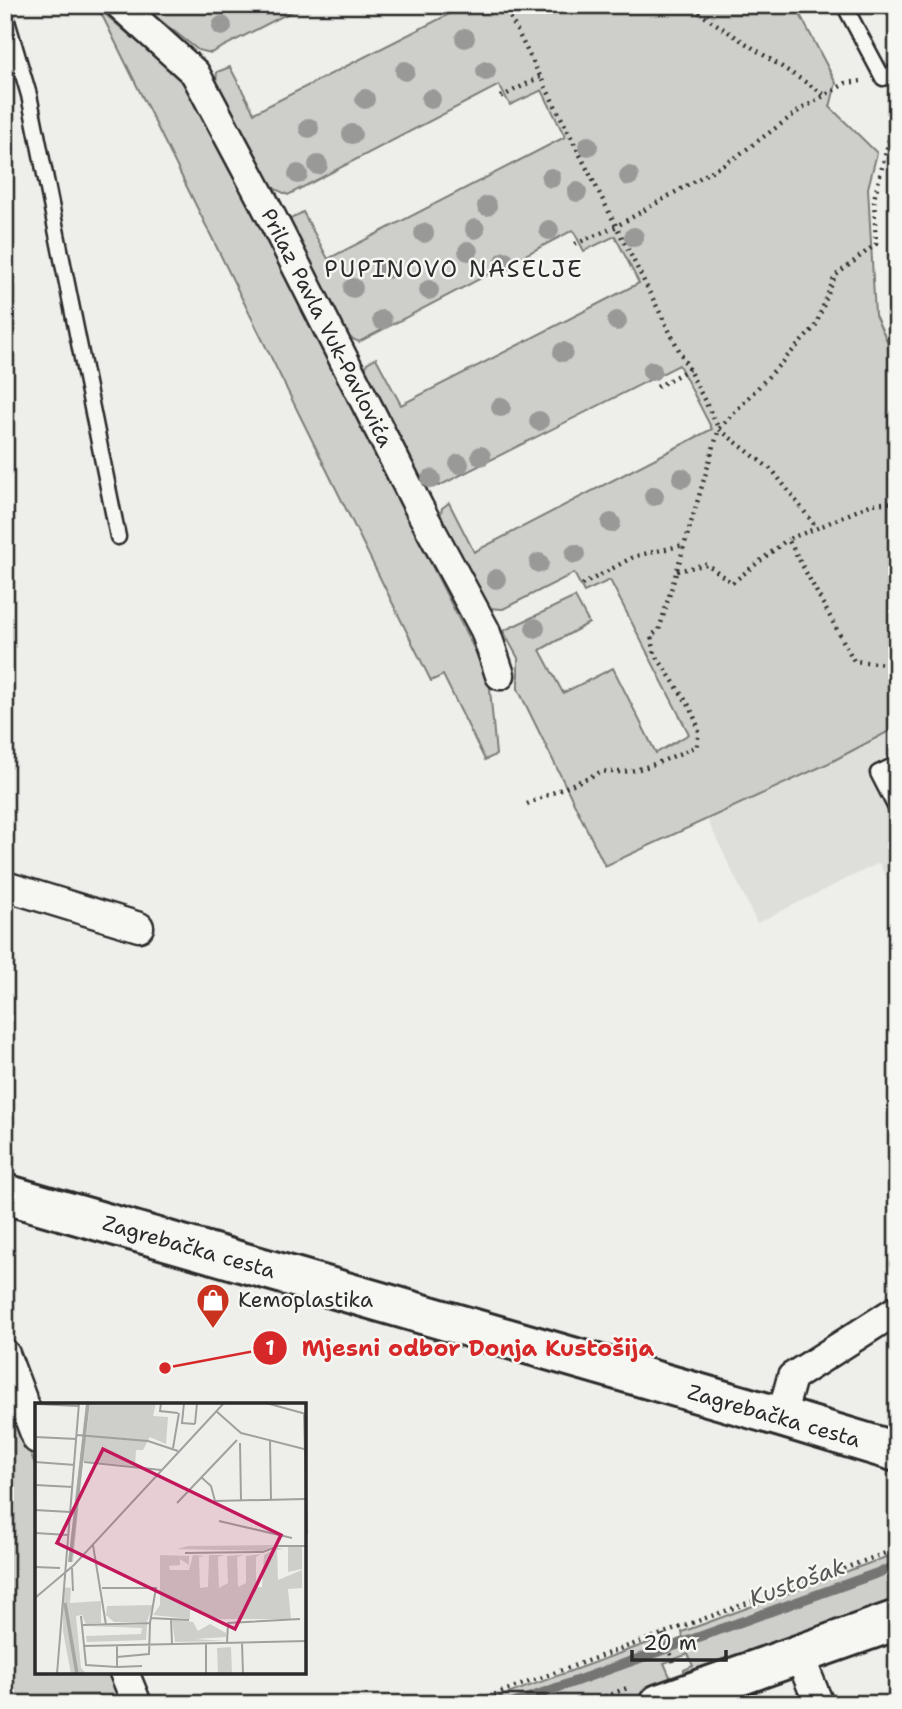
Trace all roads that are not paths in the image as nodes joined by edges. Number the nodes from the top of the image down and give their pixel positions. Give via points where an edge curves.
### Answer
1 (120, 5) edge
2 (844, 5) edge
3 (5, 14) edge
4 (890, 75) edge
5 (118, 537) dead end
6 (500, 676) dead end
7 (897, 764) edge
8 (897, 810) edge
9 (5, 886) edge
10 (139, 927) dead end
11 (5, 1194) edge
12 (897, 1310) edge
13 (5, 1354) edge
14 (781, 1417) junction
15 (35, 1434) edge
16 (897, 1452) edge
17 (897, 1620) edge
18 (799, 1655) junction
19 (125, 1674) edge
20 (137, 1704) edge
21 (659, 1704) edge
22 (819, 1704) edge

1 - 6 street, Prilaz Pavla Vuk-Pavlovića via 195,73 485,630
2 - 4 lane
3 - 5 lane via 29,95
7 - 8 lane via 878,773
9 - 10 street
11 - 14 street, Zagrebačka cesta
12 - 14 street via 792,1377
13 - 15 street
14 - 16 street, Zagrebačka cesta
17 - 18 street
18 - 21 street
18 - 22 street
19 - 20 street

